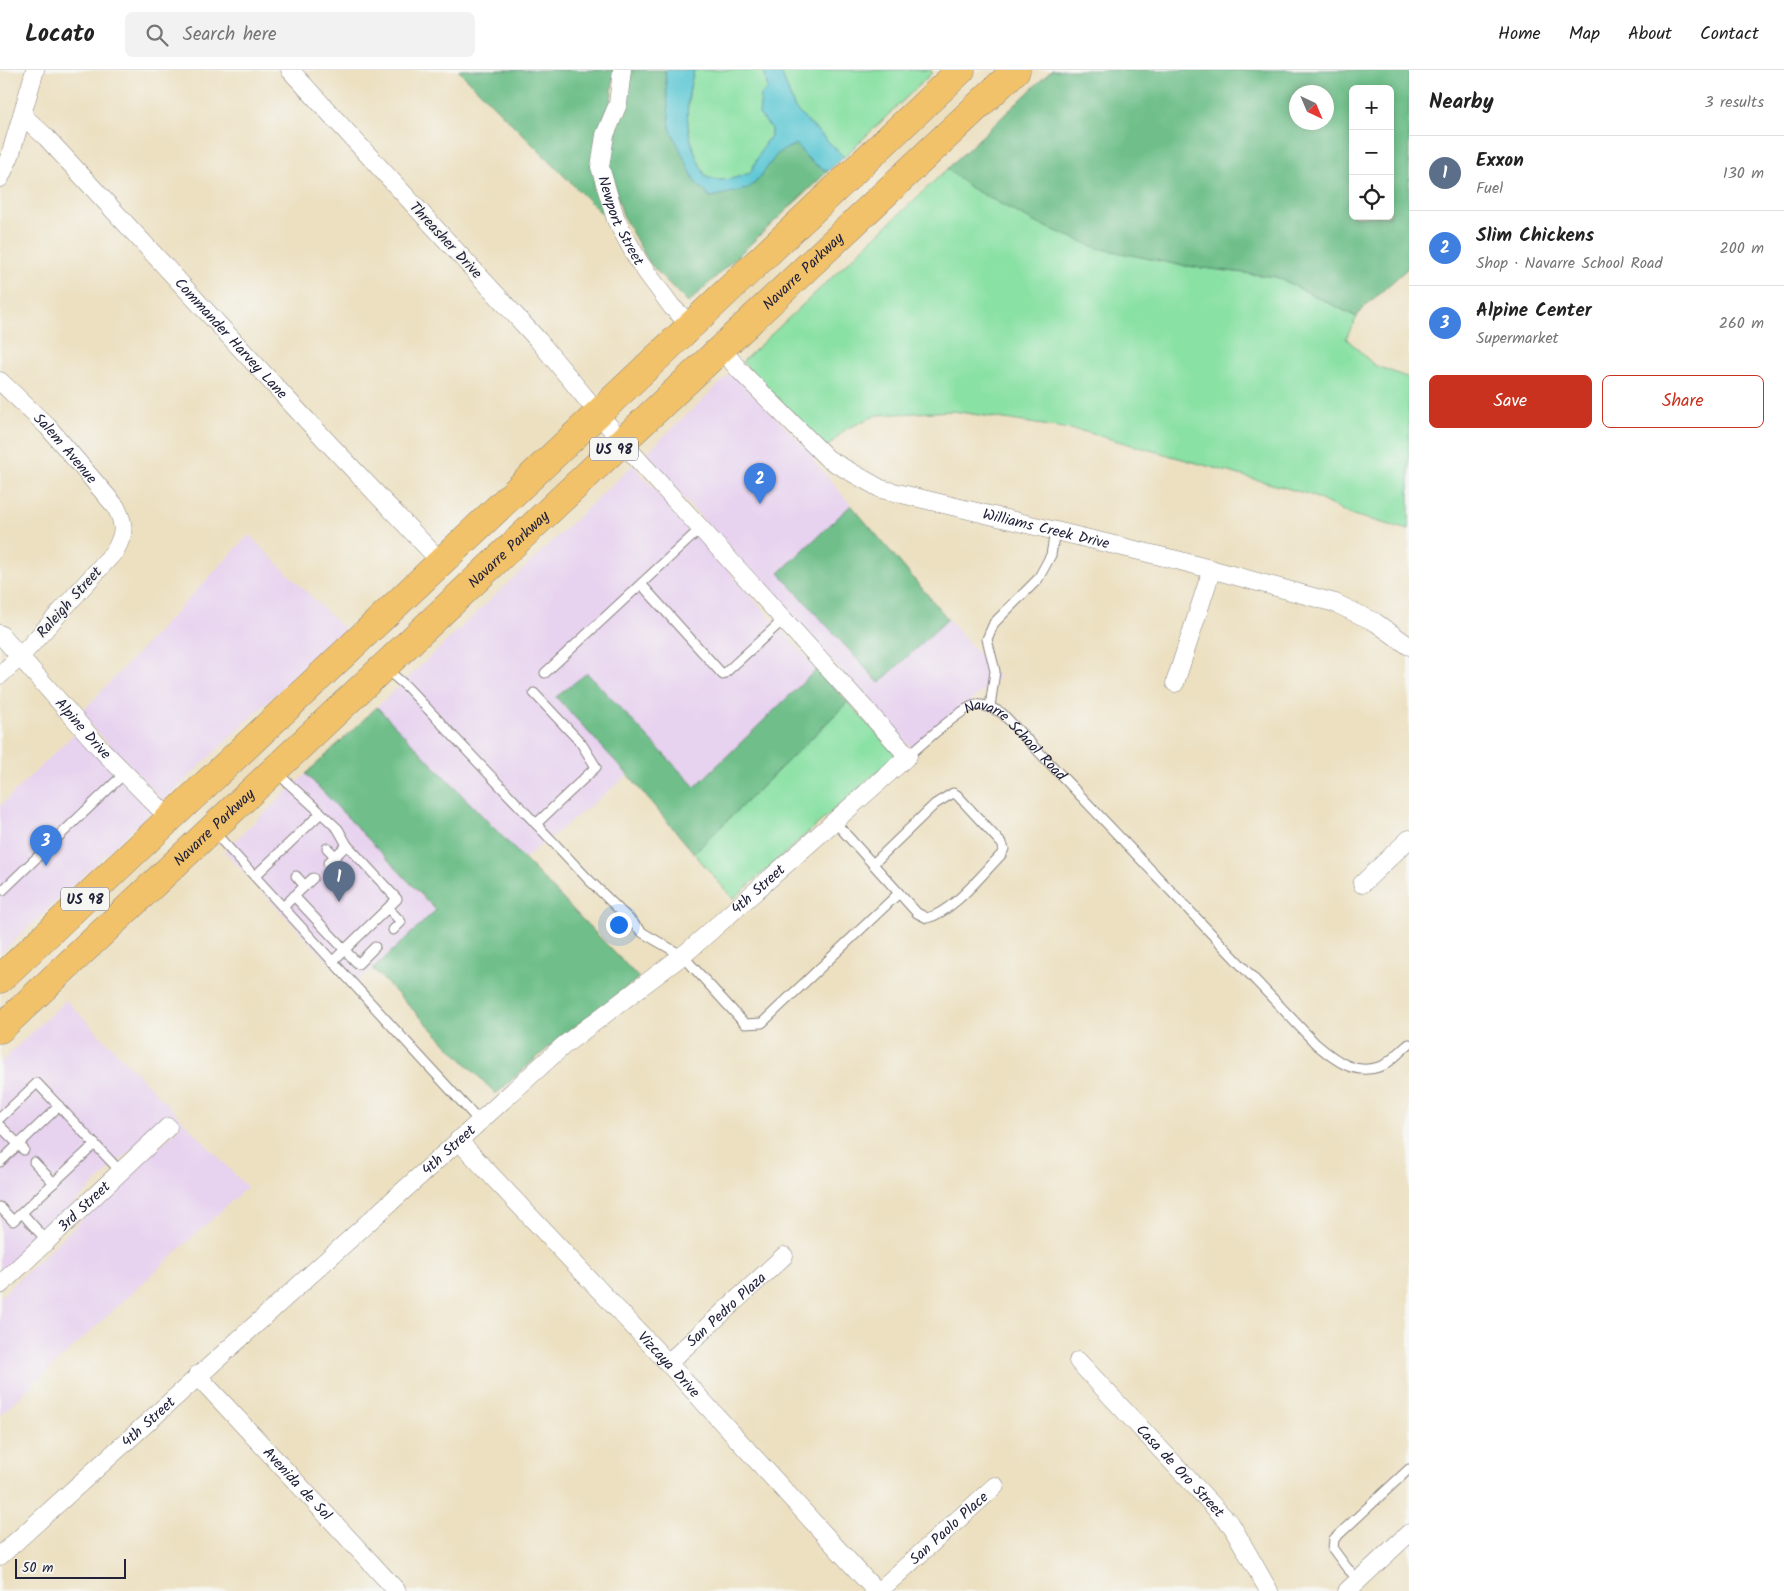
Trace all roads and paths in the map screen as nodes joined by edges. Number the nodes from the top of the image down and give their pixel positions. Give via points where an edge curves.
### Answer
1 (35, 70) edge
2 (290, 70) edge
3 (622, 70) edge
4 (961, 70) edge
5 (1016, 70) edge
6 (22, 115) junction
7 (0, 178) edge
8 (691, 325) junction
9 (721, 348) junction
10 (0, 381) edge
11 (597, 413) junction
12 (622, 442) junction
13 (124, 521) joint
14 (700, 529) junction
15 (1055, 531) junction
16 (441, 562) junction
17 (1212, 569) junction
18 (641, 584) junction
19 (783, 620) junction
20 (0, 634) edge
21 (357, 642) junction
22 (1409, 646) edge
23 (20, 657) junction
24 (384, 666) junction
25 (545, 673) dead end
26 (0, 675) edge
27 (1175, 683) dead end
28 (534, 694) dead end
29 (990, 707) junction
30 (908, 756) junction
31 (274, 770) junction
32 (125, 773) junction
33 (320, 813) junction
34 (170, 819) junction
35 (834, 821) junction
36 (536, 824) junction
37 (212, 829) junction
38 (1409, 839) edge
39 (347, 845) junction
40 (327, 848) dead end
41 (335, 856) junction
42 (328, 863) dead end
43 (873, 864) junction
44 (255, 876) junction
45 (296, 876) dead end
46 (313, 878) dead end
47 (1362, 884) dead end
48 (305, 886) junction
49 (3, 890) dead end
50 (899, 893) junction
51 (294, 896) junction
52 (283, 907) junction
53 (388, 908) junction
54 (393, 930) dead end
55 (375, 947) dead end
56 (344, 950) junction
57 (683, 956) junction
58 (333, 961) junction
59 (0, 979) edge
60 (24, 1007) junction
61 (0, 1029) edge
62 (1409, 1044) edge
63 (59, 1106) junction
64 (0, 1118) edge
65 (479, 1121) junction
66 (0, 1126) edge
67 (168, 1127) dead end
68 (458, 1140) junction
69 (95, 1144) junction
70 (21, 1148) junction
71 (0, 1162) edge
72 (34, 1162) dead end
73 (121, 1172) junction
74 (54, 1183) junction
75 (0, 1207) edge
76 (22, 1213) junction
77 (47, 1241) junction
78 (784, 1256) dead end
79 (0, 1285) edge
80 (1078, 1361) dead end
81 (668, 1363) junction
82 (197, 1376) junction
83 (1409, 1469) edge
84 (995, 1486) dead end
85 (1409, 1534) edge
86 (0, 1556) edge
87 (1353, 1586) edge
88 (397, 1591) edge
89 (876, 1591) edge
90 (880, 1591) edge
91 (1269, 1591) edge

1 - 6 street
2 - 11 street, Threasher Drive via 538,340
3 - 8 street, Newport Street via 618,104 605,135 600,167 616,220 638,262 672,307
4 - 8 highway, US 98
5 - 9 highway, Navarre Parkway / US 98
6 - 7 street
6 - 16 street, Commander Harvey Lane
8 - 11 highway, US 98
9 - 12 highway, Navarre Parkway / US 98
9 - 15 street, Williams Creek Drive via 828,459 860,479 908,497
10 - 13 street, Salem Avenue via 48,427 116,507
11 - 12 street
11 - 16 highway, US 98
12 - 14 street
12 - 24 highway, Navarre Parkway / US 98
13 - 23 street, Raleigh Street via 124,532 115,551
14 - 18 lane
14 - 19 street
15 - 17 street, Williams Creek Drive
15 - 29 lane via 1051,555 1038,579 994,623 987,639 995,671
16 - 21 highway, US 98
17 - 22 street, Williams Creek Drive via 1335,603 1375,622
17 - 27 street
18 - 19 lane via 723,675
18 - 25 lane
19 - 30 street
20 - 23 street, Alpine Drive
21 - 34 highway, US 98
21 - 37 highway via 346,668 218,790 206,816
23 - 26 street, Raleigh Street
23 - 32 street, Alpine Drive
24 - 31 highway, Navarre Parkway / US 98
24 - 36 lane
28 - 36 lane via 581,743 596,767
29 - 30 lane, Navarre School Road via 975,705
29 - 62 lane, Navarre School Road via 1002,713 1330,1056 1356,1070 1383,1066
30 - 35 street, 4th Street
31 - 33 lane
31 - 37 highway, Navarre Parkway / US 98
32 - 34 street, Alpine Drive
32 - 49 lane
33 - 39 lane via 338,829
33 - 44 lane via 294,843
34 - 59 highway, US 98
34 - 60 highway via 174,835 172,850 31,986
35 - 43 lane
35 - 57 street, 4th Street
36 - 57 lane via 643,933
37 - 44 lane
37 - 60 highway, Navarre Parkway / US 98
38 - 47 street
39 - 41 lane
39 - 53 lane via 397,899
40 - 41 lane
41 - 42 lane
43 - 50 lane
43 - 50 lane via 935,804 953,793 1002,844 1001,855 954,903 936,916 927,918 917,913
44 - 52 lane
45 - 48 lane
46 - 48 lane
48 - 51 lane
50 - 57 lane via 762,1023 746,1024
51 - 52 lane
51 - 56 lane
52 - 58 lane
53 - 54 lane via 402,922
53 - 56 lane
55 - 56 lane via 358,964
56 - 58 lane
57 - 65 street, 4th Street via 563,1046
58 - 65 lane
60 - 61 highway, Navarre Parkway / US 98
63 - 64 lane via 38,1083
63 - 69 lane
63 - 70 lane
65 - 68 street, 4th Street
66 - 70 lane
67 - 73 street, 3rd Street
68 - 81 street, Vizcaya Drive
68 - 82 street, 4th Street
69 - 73 lane
69 - 74 lane
70 - 71 lane
72 - 74 lane
73 - 77 street, 3rd Street
74 - 76 lane
75 - 76 lane via 13,1221
76 - 77 lane
77 - 79 street, 3rd Street
78 - 81 street, San Pedro Plaza
80 - 91 street, Casa de Oro Street via 1232,1526
81 - 89 street, Vizcaya Drive
82 - 86 street, 4th Street
82 - 88 street, Avenida de Sol
83 - 87 lane via 1334,1539 1332,1549 1347,1568
84 - 90 street, San Paolo Place
85 - 87 street

